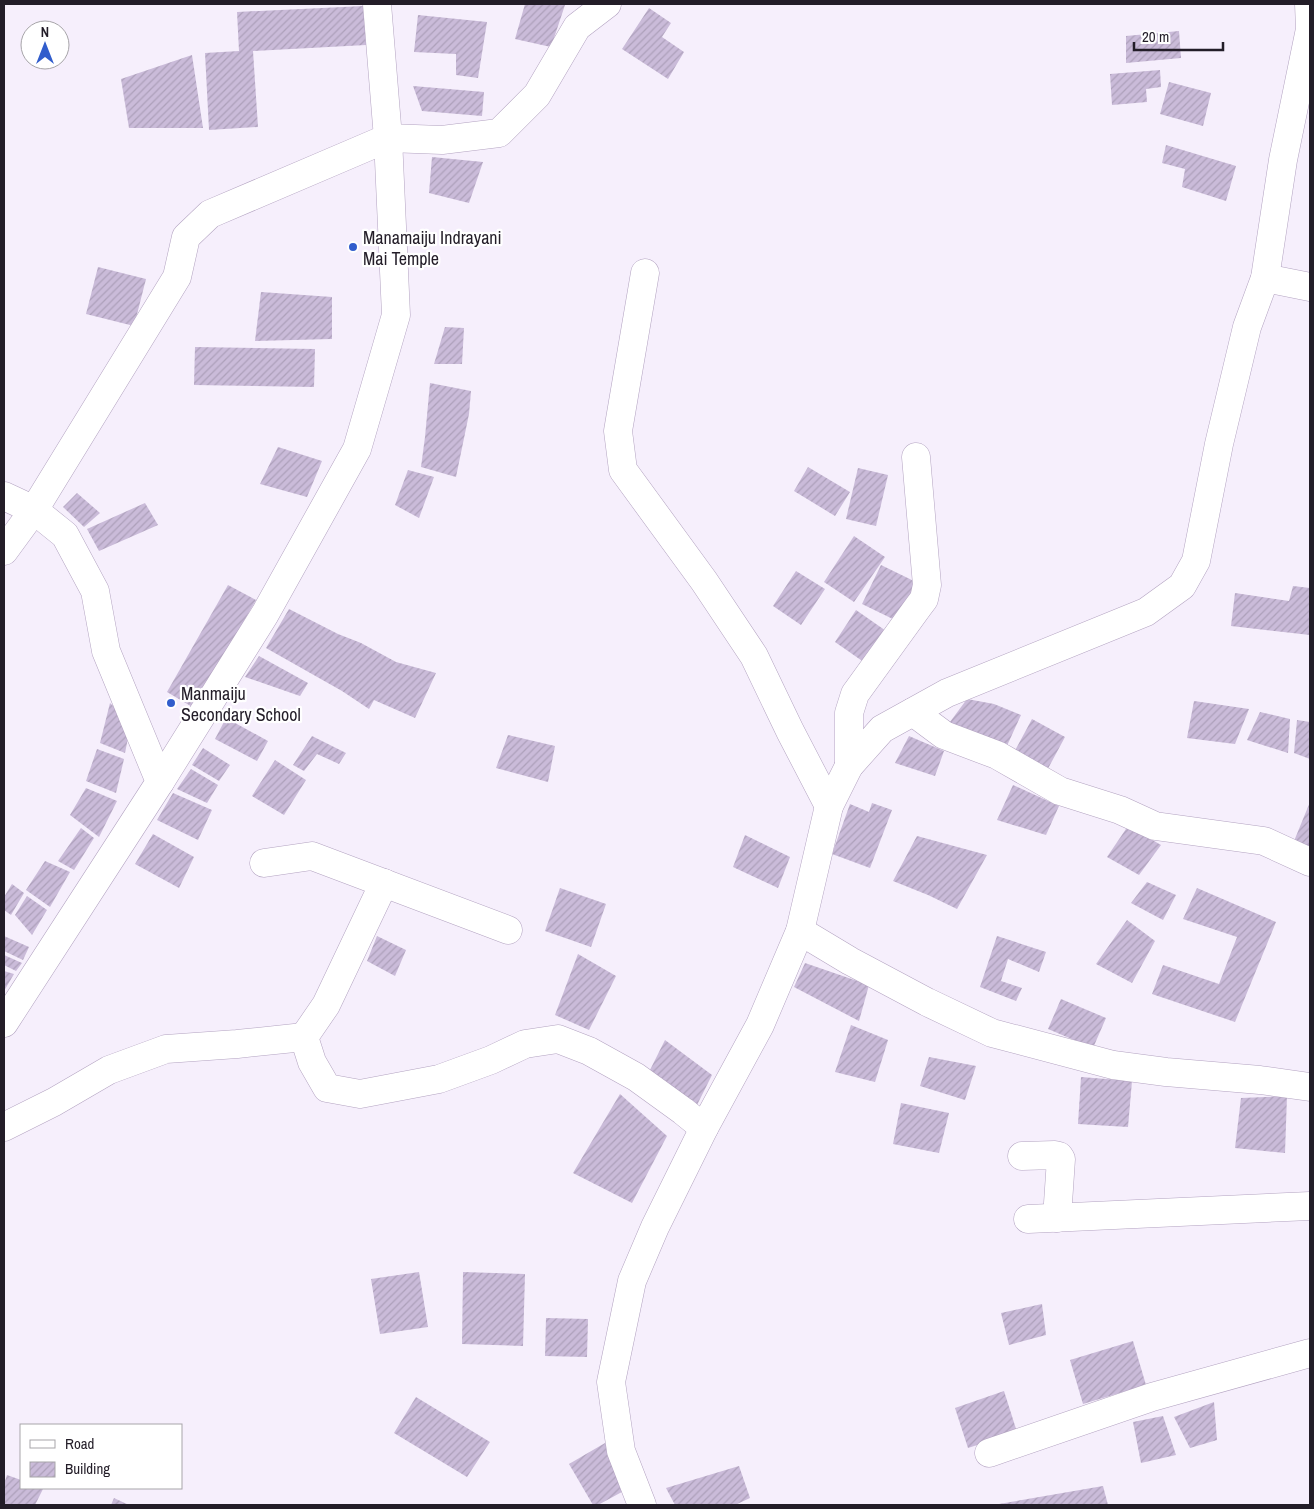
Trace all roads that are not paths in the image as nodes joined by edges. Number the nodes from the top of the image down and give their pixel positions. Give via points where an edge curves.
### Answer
1 (377, 4) edge
2 (607, 4) edge
3 (1309, 4) edge
4 (388, 138) junction
5 (645, 273) dead end
6 (1265, 278) junction
7 (1310, 287) edge
8 (916, 457) dead end
9 (4, 496) edge
10 (34, 510) junction
11 (4, 551) edge
12 (913, 712) junction
13 (849, 766) junction
14 (160, 782) junction
15 (829, 806) junction
16 (1310, 862) edge
17 (264, 863) dead end
18 (384, 883) junction
19 (508, 930) dead end
20 (800, 931) junction
21 (4, 1023) edge
22 (304, 1036) junction
23 (1310, 1087) edge
24 (4, 1127) edge
25 (704, 1128) junction
26 (1022, 1156) dead end
27 (1310, 1206) edge
28 (1057, 1218) junction
29 (1028, 1219) dead end
30 (1310, 1353) edge
31 (989, 1453) dead end
32 (642, 1505) edge

1 - 4 street
2 - 4 street via 577,27 537,95 499,133 442,140
3 - 6 street via 1310,29
4 - 10 street via 210,214 186,236 177,277
4 - 14 street via 396,315 357,448 265,614
5 - 15 street via 618,431 623,470 754,656
6 - 7 street
6 - 12 street via 1245,336 1196,561 1182,586 1146,612 947,694
8 - 13 street via 927,584 924,599 855,694 849,713
9 - 10 street
10 - 11 street
10 - 14 street via 65,535 95,591 106,651
12 - 13 street via 882,729
12 - 16 street via 944,735 997,755 1060,791 1120,810 1155,826 1264,841
13 - 15 street
14 - 21 street
15 - 20 street
17 - 18 street via 312,856
18 - 19 street
18 - 22 street via 326,1005
20 - 23 street via 927,1002 992,1033 1113,1065
20 - 25 street via 760,1025
22 - 24 street via 166,1049 109,1070
22 - 25 street via 312,1062 327,1088 360,1094 439,1079 526,1044 558,1039 589,1051 636,1077
25 - 32 street via 632,1281 612,1382 621,1451
26 - 28 street via 1055,1155 1061,1159
27 - 28 street
28 - 29 street
30 - 31 street via 1152,1397

